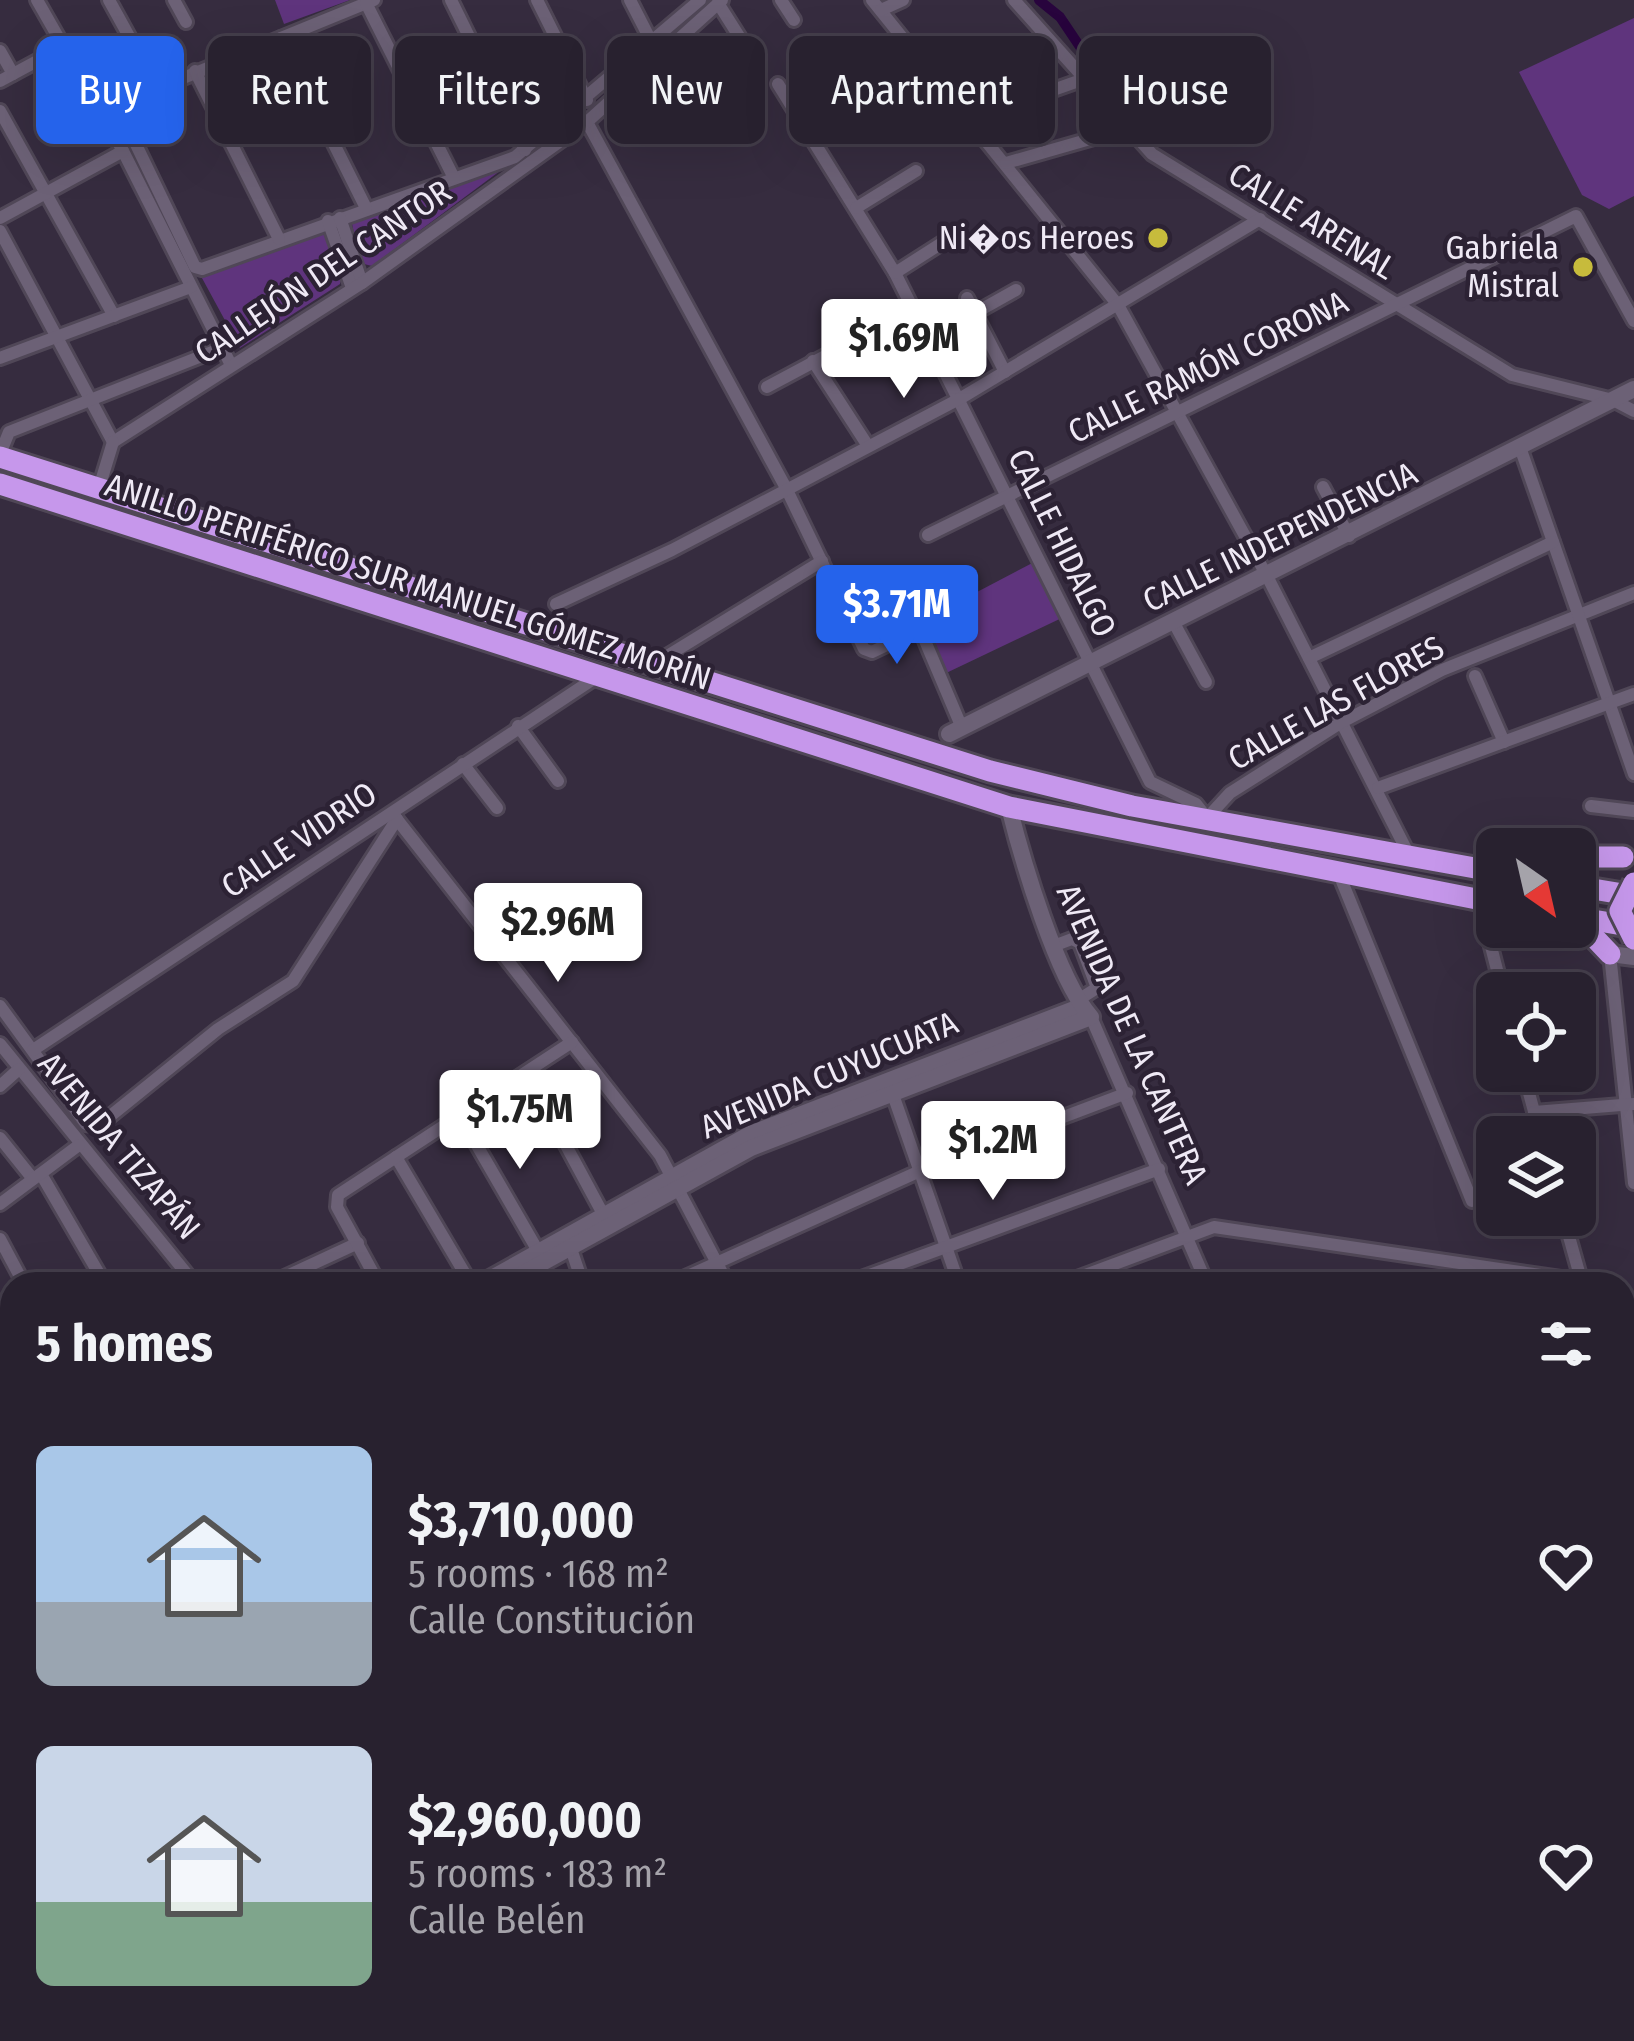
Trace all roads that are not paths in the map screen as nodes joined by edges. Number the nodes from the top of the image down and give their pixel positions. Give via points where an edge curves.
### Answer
1 (37, 0) edge
2 (109, 0) edge
3 (174, 0) edge
4 (451, 0) edge
5 (538, 0) edge
6 (629, 0) edge
7 (700, 0) edge
8 (782, 0) edge
9 (903, 0) edge
10 (1014, 0) edge
11 (370, 1) edge
12 (720, 1) edge
13 (876, 5) edge
14 (794, 20) dead end
15 (186, 22) dead end
16 (58, 36) edge
17 (128, 36) edge
18 (286, 36) edge
19 (648, 36) edge
20 (657, 36) edge
21 (739, 36) edge
22 (902, 36) edge
23 (0, 51) edge
24 (36, 62) edge
25 (208, 66) edge
26 (1079, 69) edge
27 (195, 71) junction
28 (7, 78) edge
29 (607, 82) edge
30 (778, 84) dead end
31 (587, 100) junction
32 (0, 111) edge
33 (587, 122) junction
34 (1079, 142) edge
35 (119, 144) edge
36 (334, 144) edge
37 (991, 144) edge
38 (1144, 144) edge
39 (526, 150) junction
40 (123, 152) junction
41 (1006, 163) junction
42 (916, 171) dead end
43 (454, 178) junction
44 (46, 193) junction
45 (366, 208) junction
46 (856, 208) junction
47 (0, 218) edge
48 (334, 219) junction
49 (1260, 219) junction
50 (0, 231) edge
51 (956, 234) dead end
52 (279, 239) junction
53 (895, 273) junction
54 (357, 285) junction
55 (191, 287) junction
56 (1016, 290) dead end
57 (968, 298) dead end
58 (1118, 305) junction
59 (1395, 305) junction
60 (975, 313) junction
61 (114, 316) junction
62 (1634, 321) edge
63 (58, 338) junction
64 (222, 348) junction
65 (840, 348) dead end
66 (1, 356) edge
67 (813, 361) junction
68 (231, 365) junction
69 (1005, 372) junction
70 (767, 386) dead end
71 (1634, 389) edge
72 (961, 398) junction
73 (1613, 400) junction
74 (92, 403) junction
75 (1634, 411) edge
76 (1177, 413) junction
77 (113, 442) junction
78 (868, 446) junction
79 (1521, 450) junction
80 (0, 456) edge
81 (0, 484) edge
82 (1323, 487) dead end
83 (99, 488) junction
84 (786, 488) junction
85 (1009, 495) junction
86 (928, 535) dead end
87 (1349, 537) junction
88 (1553, 542) junction
89 (822, 561) junction
90 (1267, 576) junction
91 (1634, 593) edge
92 (556, 604) dead end
93 (1579, 619) junction
94 (1174, 623) junction
95 (1310, 658) junction
96 (1092, 665) junction
97 (651, 666) junction
98 (1474, 676) dead end
99 (595, 677) junction
100 (1206, 682) dead end
101 (1634, 694) edge
102 (1609, 704) junction
103 (1342, 722) junction
104 (518, 726) junction
105 (956, 731) joint
106 (1504, 742) junction
107 (463, 764) junction
108 (1634, 774) edge
109 (558, 781) dead end
110 (1378, 788) junction
111 (1592, 806) dead end
112 (1010, 807) junction
113 (497, 808) dead end
114 (1634, 811) edge
115 (394, 815) junction
116 (1208, 818) junction
117 (1410, 856) junction
118 (1476, 857) edge
119 (1596, 857) edge
120 (1629, 858) edge
121 (1476, 868) edge
122 (1340, 874) junction
123 (1634, 883) edge
124 (1596, 890) edge
125 (1634, 896) edge
126 (1476, 899) edge
127 (1596, 921) edge
128 (1634, 927) edge
129 (1596, 939) edge
130 (1634, 939) edge
131 (1610, 954) junction
132 (1634, 957) edge
133 (0, 1006) edge
134 (1084, 1008) junction
135 (572, 1042) junction
136 (0, 1044) edge
137 (33, 1050) junction
138 (1634, 1053) edge
139 (1618, 1054) junction
140 (19, 1069) junction
141 (527, 1073) junction
142 (0, 1086) edge
143 (890, 1086) junction
144 (1529, 1092) edge
145 (1127, 1094) junction
146 (1629, 1104) edge
147 (1534, 1112) junction
148 (460, 1116) junction
149 (1535, 1116) edge
150 (0, 1138) edge
151 (79, 1145) junction
152 (397, 1157) junction
153 (1159, 1169) junction
154 (920, 1171) junction
155 (37, 1176) junction
156 (675, 1182) junction
157 (1634, 1183) edge
158 (1472, 1201) dead end
159 (0, 1204) edge
160 (603, 1214) junction
161 (1187, 1234) junction
162 (1569, 1236) edge
163 (0, 1239) edge
164 (569, 1241) junction
165 (358, 1243) junction
166 (947, 1244) junction
167 (538, 1251) junction
168 (717, 1259) junction
169 (881, 1270) joint
170 (18, 1272) edge
171 (97, 1272) edge
172 (185, 1272) edge
173 (295, 1272) edge
174 (373, 1272) edge
175 (464, 1272) edge
176 (514, 1272) edge
177 (519, 1272) edge
178 (579, 1272) edge
179 (693, 1272) edge
180 (723, 1272) edge
181 (876, 1272) edge
182 (955, 1272) edge
183 (1090, 1272) edge
184 (1202, 1272) edge
185 (1483, 1272) edge
186 (1579, 1272) edge

1 - 16 street
2 - 17 street
3 - 15 street
4 - 39 street
5 - 31 street
6 - 19 street
7 - 20 street
8 - 14 street
9 - 13 street
10 - 26 street, CALLE ARENAL
11 - 18 street
11 - 43 street
12 - 21 street
12 - 33 street, CALLEJÓN DEL CANTOR
13 - 22 street
23 - 28 street
24 - 28 street
25 - 27 street
27 - 52 street
27 - 52 street via 117,105 197,269
29 - 31 street
30 - 46 street, CALLE HIDALGO
31 - 39 street
32 - 44 street
33 - 54 street, CALLEJÓN DEL CANTOR
33 - 84 street
34 - 41 street
35 - 40 street
36 - 45 street
37 - 41 street
38 - 49 street, CALLE ARENAL
39 - 43 street
40 - 44 street
40 - 55 street
41 - 58 street
42 - 46 street
43 - 45 street
44 - 47 street
44 - 61 street
45 - 48 street
46 - 53 street, CALLE HIDALGO
48 - 52 street
48 - 54 street
49 - 58 street
49 - 59 street, CALLE ARENAL
50 - 63 street
51 - 53 street
53 - 72 street, CALLE HIDALGO
54 - 68 street, CALLEJÓN DEL CANTOR
55 - 61 street
55 - 64 street
56 - 60 street
57 - 60 street
58 - 69 street
58 - 76 street
59 - 62 street, CALLE RAMÓN CORONA via 1576,216
59 - 73 street, CALLE ARENAL via 1512,375
59 - 76 street, CALLE RAMÓN CORONA
60 - 69 street
61 - 63 street
63 - 66 street
63 - 74 street
64 - 68 street
64 - 74 street
65 - 67 street
67 - 70 street
67 - 78 street
68 - 77 street, CALLEJÓN DEL CANTOR
69 - 72 street
71 - 73 street, CALLE INDEPENDENCIA
72 - 78 street
72 - 85 street, CALLE HIDALGO
73 - 75 street, CALLE ARENAL
73 - 79 street, CALLE INDEPENDENCIA
74 - 77 street
74 - 80 street via 9,432
76 - 85 street, CALLE RAMÓN CORONA
76 - 90 street
77 - 83 street
78 - 84 street
79 - 87 street, CALLE INDEPENDENCIA
79 - 88 street
80 - 83 highway, ANILLO PERIFÉRICO SUR MANUEL GÓMEZ MORÍN
81 - 99 highway, ANILLO PERIFÉRICO SUR MANUEL GÓMEZ MORÍN
82 - 87 street
83 - 97 highway, ANILLO PERIFÉRICO SUR MANUEL GÓMEZ MORÍN
84 - 89 street
84 - 92 street
85 - 86 street, CALLE RAMÓN CORONA
85 - 96 street, CALLE HIDALGO
87 - 90 street, CALLE INDEPENDENCIA
88 - 93 street
88 - 95 street
89 - 97 street
89 - 105 street via 868,652 920,629
90 - 94 street, CALLE INDEPENDENCIA
90 - 95 street
91 - 93 street, CALLE LAS FLORES
93 - 102 street
93 - 103 street, CALLE LAS FLORES via 1442,670
94 - 96 street, CALLE INDEPENDENCIA
94 - 100 street
95 - 103 street
96 - 105 street, CALLE INDEPENDENCIA
96 - 116 street, CALLE HIDALGO via 1150,782
97 - 116 highway, ANILLO PERIFÉRICO SUR MANUEL GÓMEZ MORÍN via 990,771
98 - 106 street
99 - 104 street, CALLE VIDRIO
99 - 112 highway, ANILLO PERIFÉRICO SUR MANUEL GÓMEZ MORÍN
101 - 102 street
102 - 106 street
102 - 108 street
103 - 110 street
103 - 116 street, CALLE LAS FLORES via 1230,793
104 - 107 street, CALLE VIDRIO
104 - 109 street
106 - 110 street
107 - 113 street
107 - 115 street, CALLE VIDRIO
110 - 117 street
111 - 114 street
112 - 122 highway, ANILLO PERIFÉRICO SUR MANUEL GÓMEZ MORÍN
112 - 134 street, AVENIDA DE LA CANTERA
115 - 135 street
115 - 137 street, CALLE VIDRIO
115 - 137 street, AVENIDA TIZAPÁN via 293,981 91,1129
116 - 117 highway, ANILLO PERIFÉRICO SUR MANUEL GÓMEZ MORÍN
117 - 118 highway
117 - 121 highway, ANILLO PERIFÉRICO SUR MANUEL GÓMEZ MORÍN
119 - 120 highway
122 - 126 highway, ANILLO PERIFÉRICO SUR MANUEL GÓMEZ MORÍN
122 - 158 street
123 - 130 highway, bridge via 1620,911
124 - 125 highway
127 - 128 highway
129 - 131 highway
131 - 132 street
131 - 139 street
133 - 137 street, AVENIDA TIZAPÁN
134 - 143 street, AVENIDA CUYUCUATA
134 - 145 street, AVENIDA DE LA CANTERA
135 - 141 street
135 - 156 street
136 - 140 street, AVENIDA TIZAPÁN
138 - 139 street
139 - 146 street
140 - 142 street
140 - 151 street, AVENIDA TIZAPÁN
141 - 148 street
141 - 160 street
143 - 154 street
143 - 156 street, AVENIDA CUYUCUATA
144 - 147 street
145 - 153 street, AVENIDA DE LA CANTERA
145 - 154 street
146 - 147 street
146 - 157 street
147 - 149 street
148 - 152 street
148 - 167 street
150 - 155 street
151 - 155 street
151 - 172 street, AVENIDA TIZAPÁN
152 - 165 street via 335,1200
152 - 175 street
153 - 161 street, AVENIDA DE LA CANTERA
153 - 166 street
154 - 166 street
154 - 168 street
155 - 159 street
155 - 171 street
156 - 160 street, AVENIDA CUYUCUATA
156 - 164 street, AVENIDA CUYUCUATA
156 - 168 street
160 - 164 street, AVENIDA CUYUCUATA
161 - 183 street
161 - 184 street, AVENIDA DE LA CANTERA
161 - 185 street via 1221,1227
162 - 186 street
163 - 170 street
164 - 167 street, AVENIDA CUYUCUATA
164 - 177 street, AVENIDA CUYUCUATA
164 - 178 street
165 - 173 street
165 - 174 street
166 - 169 street
166 - 182 street
167 - 176 street, AVENIDA CUYUCUATA
168 - 179 street
168 - 180 street
169 - 181 street

